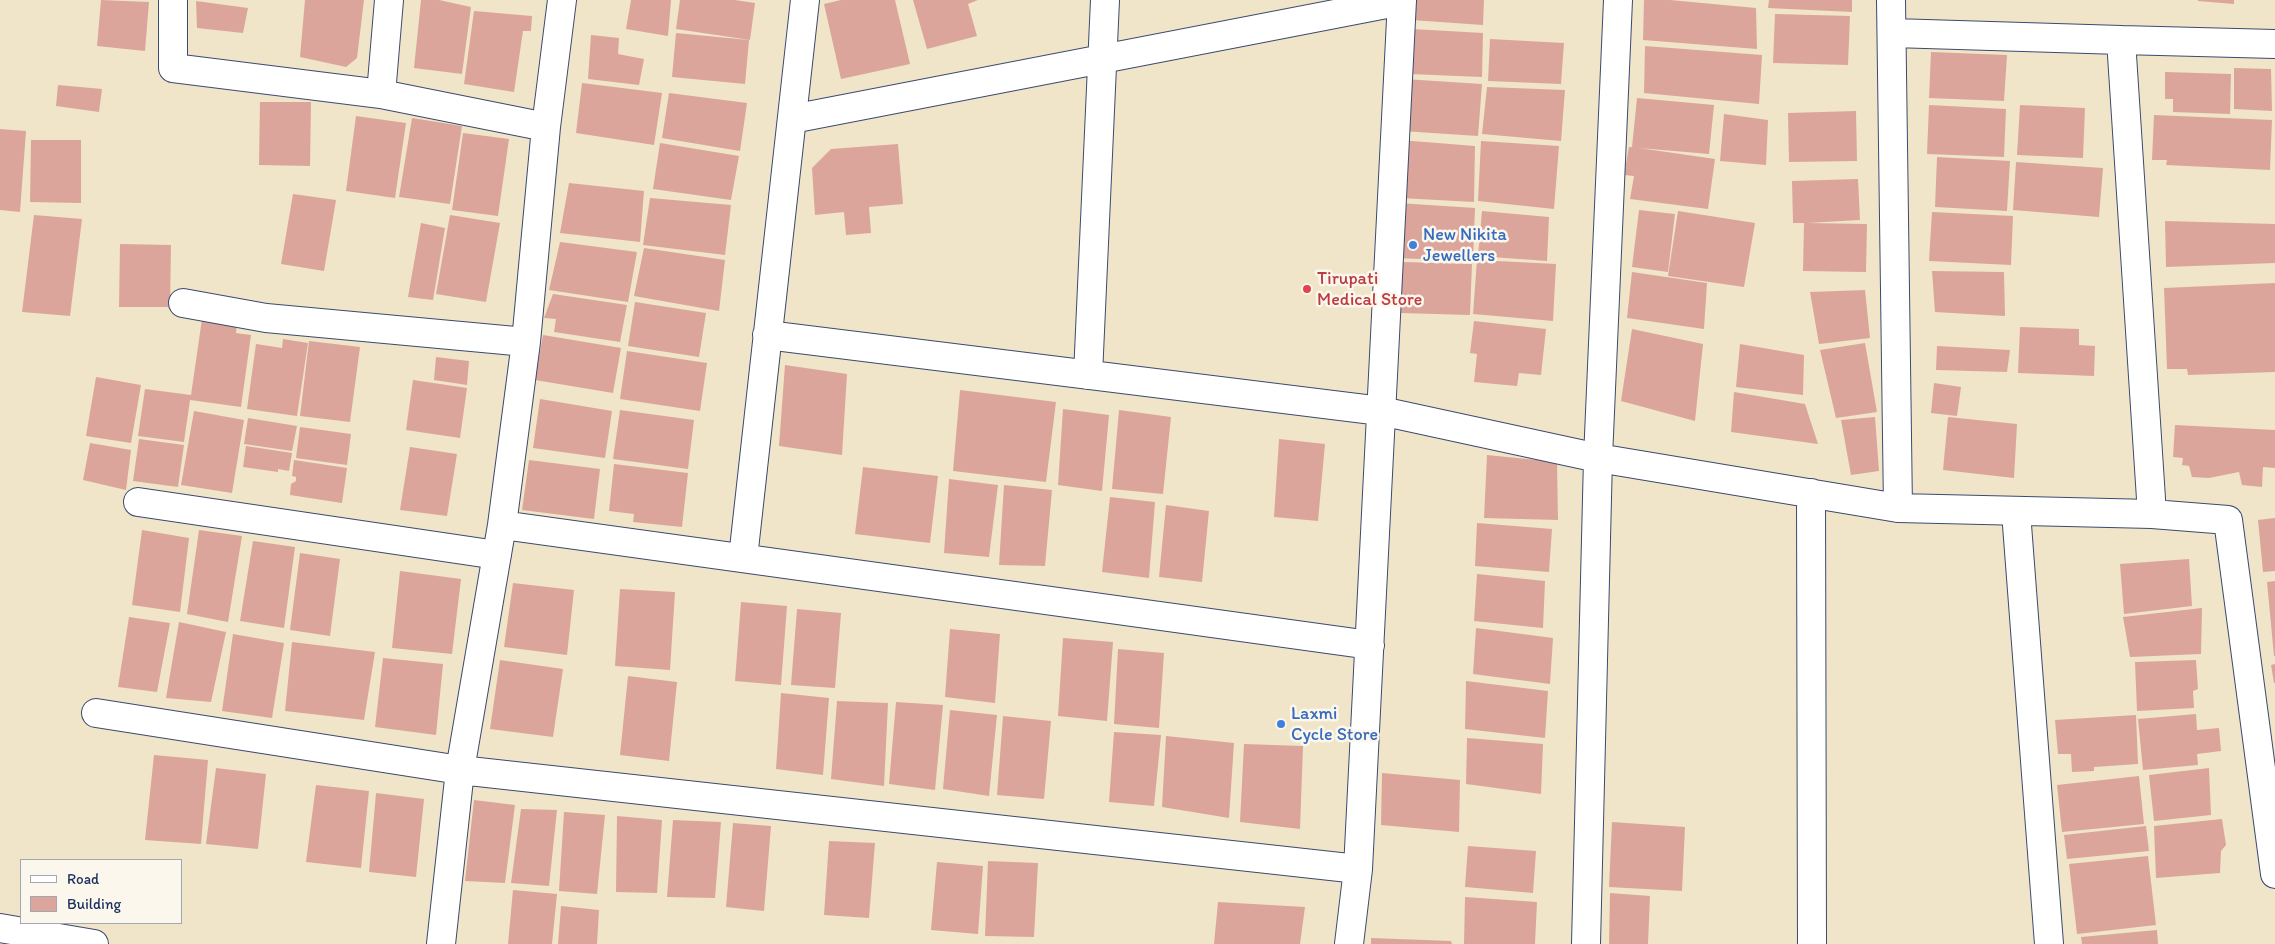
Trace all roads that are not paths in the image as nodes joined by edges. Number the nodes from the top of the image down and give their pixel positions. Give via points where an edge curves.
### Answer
1 (173, 0) edge
2 (389, 0) edge
3 (562, 0) edge
4 (805, 0) edge
5 (1105, 0) edge
6 (1402, 0) edge
7 (1618, 0) edge
8 (1891, 0) edge
9 (1893, 33) junction
10 (2122, 40) junction
11 (2275, 44) edge
12 (1102, 59) junction
13 (381, 94) junction
14 (792, 119) junction
15 (546, 127) junction
16 (183, 303) dead end
17 (767, 335) junction
18 (526, 342) junction
19 (1088, 375) junction
20 (1381, 411) junction
21 (1598, 458) junction
22 (1811, 493) junction
23 (138, 502) dead end
24 (1898, 508) junction
25 (2016, 512) junction
26 (2152, 514) junction
27 (502, 525) junction
28 (497, 555) junction
29 (742, 558) junction
30 (1370, 645) junction
31 (96, 713) dead end
32 (460, 770) junction
33 (1358, 869) junction
34 (2275, 874) edge
35 (0, 928) edge
36 (94, 944) edge
37 (441, 944) edge
38 (1349, 944) edge
39 (1586, 944) edge
40 (1812, 944) edge
41 (2049, 944) edge

1 - 13 street via 173,68
2 - 13 street
3 - 15 street
4 - 14 street
5 - 12 street
6 - 12 street
6 - 20 street
7 - 21 street
8 - 9 street
9 - 10 street
9 - 24 street
10 - 11 street
10 - 26 street
12 - 14 street
12 - 19 street
13 - 15 street
14 - 17 street
15 - 18 street
16 - 18 street via 266,318
17 - 19 street
17 - 29 street
18 - 27 street
19 - 20 street
20 - 21 street
20 - 30 street
21 - 22 street
21 - 39 street
22 - 24 street
22 - 40 street
23 - 28 street
24 - 25 street
25 - 26 street
25 - 41 street
26 - 34 street via 2228,520
27 - 28 street
27 - 29 street
28 - 32 street
29 - 30 street
30 - 33 street
31 - 32 street
32 - 33 street
32 - 37 street
33 - 38 street
35 - 36 street

